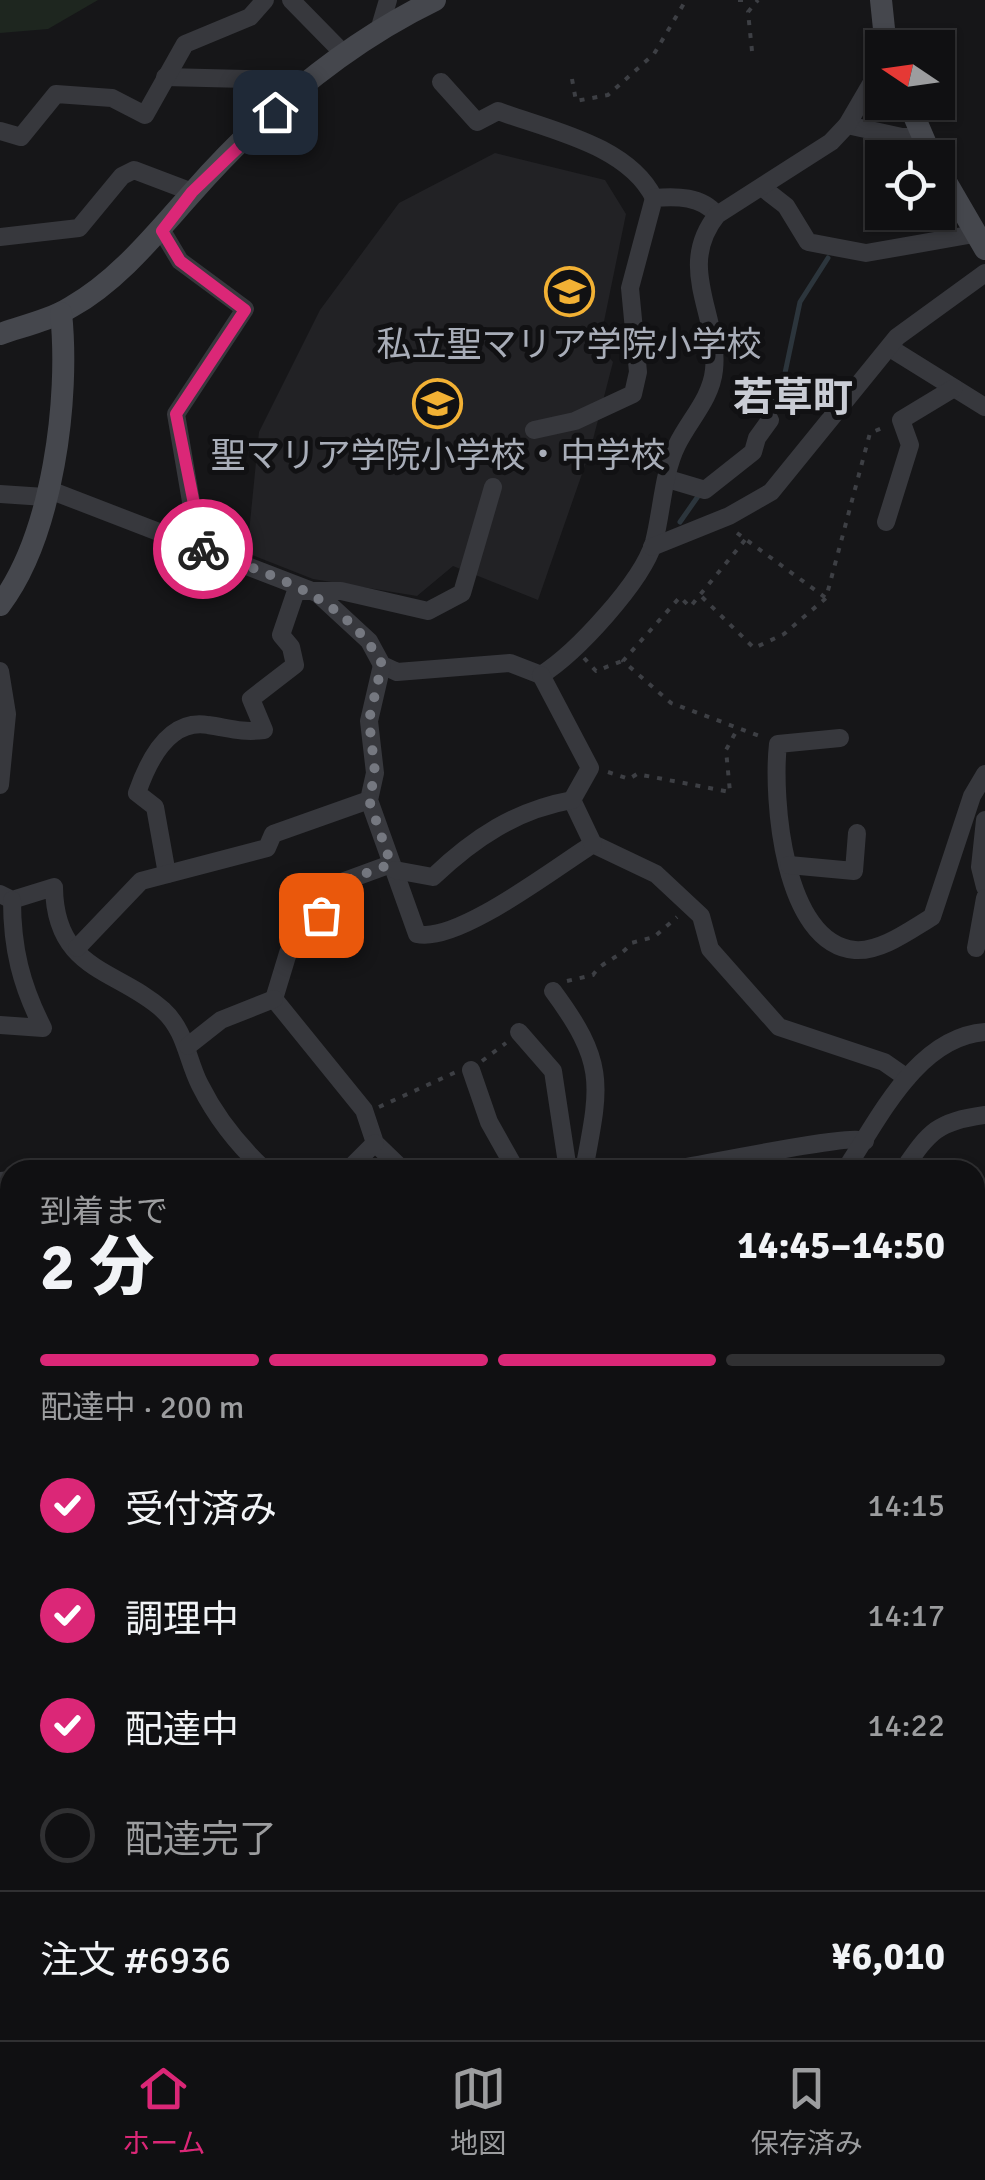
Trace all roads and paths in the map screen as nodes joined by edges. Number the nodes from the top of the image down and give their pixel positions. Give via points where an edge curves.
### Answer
1 (265, 0) edge
2 (291, 0) edge
3 (388, 0) edge
4 (434, 0) edge
5 (686, 0) edge
6 (758, 0) edge
7 (881, 0) edge
8 (380, 27) junction
9 (884, 30) edge
10 (752, 52) dead end
11 (344, 54) junction
12 (164, 78) junction
13 (572, 79) dead end
14 (440, 82) dead end
15 (302, 86) junction
16 (865, 94) edge
17 (914, 120) edge
18 (847, 125) junction
19 (0, 132) edge
20 (920, 136) junction
21 (922, 140) edge
22 (763, 188) junction
23 (192, 192) junction
24 (654, 198) junction
25 (955, 198) edge
26 (717, 216) junction
27 (162, 231) junction
28 (0, 238) edge
29 (980, 241) edge
30 (985, 273) edge
31 (61, 313) junction
32 (0, 334) edge
33 (890, 348) junction
34 (954, 388) junction
35 (985, 407) edge
36 (770, 420) dead end
37 (900, 420) junction
38 (534, 430) dead end
39 (668, 479) junction
40 (493, 487) dead end
41 (46, 493) junction
42 (0, 494) edge
43 (730, 516) junction
44 (886, 522) dead end
45 (745, 540) junction
46 (652, 547) junction
47 (199, 548) junction
48 (316, 593) junction
49 (702, 597) junction
50 (826, 598) junction
51 (0, 605) edge
52 (574, 647) junction
53 (623, 661) junction
54 (382, 664) junction
55 (0, 671) edge
56 (541, 675) junction
57 (738, 728) junction
58 (840, 738) dead end
59 (778, 744) junction
60 (590, 768) junction
61 (985, 774) edge
62 (0, 785) edge
63 (369, 800) junction
64 (572, 800) junction
65 (985, 820) edge
66 (857, 833) dead end
67 (593, 844) junction
68 (789, 865) junction
69 (393, 867) junction
70 (166, 874) junction
71 (985, 886) edge
72 (6, 897) edge
73 (985, 898) edge
74 (688, 907) junction
75 (76, 948) junction
76 (976, 948) dead end
77 (553, 992) joint
78 (274, 999) junction
79 (0, 1025) edge
80 (519, 1032) joint
81 (985, 1032) edge
82 (188, 1046) junction
83 (471, 1070) junction
84 (906, 1078) junction
85 (364, 1110) junction
86 (985, 1115) edge
87 (865, 1140) junction
88 (375, 1143) junction
89 (257, 1160) edge
90 (358, 1160) edge
91 (393, 1160) edge
92 (510, 1160) edge
93 (566, 1160) edge
94 (586, 1160) edge
95 (732, 1160) edge
96 (852, 1160) edge
97 (910, 1160) edge

1 - 12 street via 250,17 185,44
2 - 11 street
3 - 8 street
4 - 8 main road
5 - 13 path via 654,54 608,95 576,101
6 - 10 path via 748,12
7 - 9 main road
8 - 11 main road
11 - 15 main road
12 - 15 street via 289,80
12 - 19 street via 145,114 112,98 56,94 21,137
14 - 24 street via 477,122 498,111 571,136 636,171
15 - 23 main road
16 - 18 street
17 - 20 main road
18 - 20 street
18 - 22 street
20 - 21 main road
22 - 26 street
22 - 29 street via 786,206 808,242 866,252
23 - 27 main road
23 - 28 street via 134,170 79,228
24 - 26 street via 690,199
24 - 38 street via 630,288 638,372 633,394 575,422
25 - 29 main road
26 - 39 street via 697,262 715,369 676,447
27 - 31 main road
27 - 47 street via 180,261 245,310 176,414
30 - 33 street via 911,324
31 - 32 main road
31 - 41 main road via 64,380
33 - 34 street
33 - 43 street via 788,476
34 - 35 street
34 - 37 street
36 - 39 street via 753,452 705,490
37 - 44 street via 910,445
37 - 50 path via 870,433
39 - 46 street
40 - 48 street via 455,599 428,611 341,591
41 - 42 street
41 - 47 street
41 - 51 main road via 28,556
43 - 45 path
43 - 46 street
45 - 49 path
45 - 50 path
46 - 52 street
47 - 48 street
48 - 54 street via 369,641
48 - 70 street via 296,591 281,635 296,665 251,699 264,730 236,734 192,726 152,752 137,793 155,807
49 - 50 path via 754,648 784,634
49 - 53 path via 690,607 680,597
52 - 53 path via 596,671
52 - 56 street
53 - 57 path via 671,703
54 - 56 street via 420,673 510,663
54 - 63 street via 369,720 375,773
55 - 62 street via 7,714
56 - 60 street
57 - 59 path
57 - 60 path via 726,750 730,792 637,774 628,780
58 - 59 street
59 - 68 street via 775,769
60 - 64 street
61 - 68 street via 932,917 896,937 851,950 821,935 794,896
63 - 69 street
63 - 70 street via 273,834 267,848
64 - 67 street
64 - 69 street via 504,821 434,877
65 - 71 street
66 - 68 street via 854,871
67 - 69 street via 432,938 417,934
67 - 74 street via 656,874
69 - 78 street via 331,886 321,915 288,954
70 - 75 street via 141,881
72 - 75 street via 54,887 54,912
72 - 79 street via 23,990 43,1028
73 - 76 street
74 - 77 path via 654,937 631,943 593,975 574,976
74 - 84 street via 700,916 710,949 779,1026 884,1062
75 - 82 street via 101,974 163,1009
77 - 94 street via 589,1042 595,1069 598,1105
78 - 82 street via 221,1020
78 - 85 street
80 - 83 path
80 - 93 street via 553,1071
81 - 84 street via 959,1034
82 - 89 street via 198,1083
83 - 85 path
83 - 92 street
84 - 87 street
85 - 88 street
86 - 97 street via 931,1130
87 - 95 street via 831,1139
87 - 96 street
88 - 90 street
88 - 91 street

